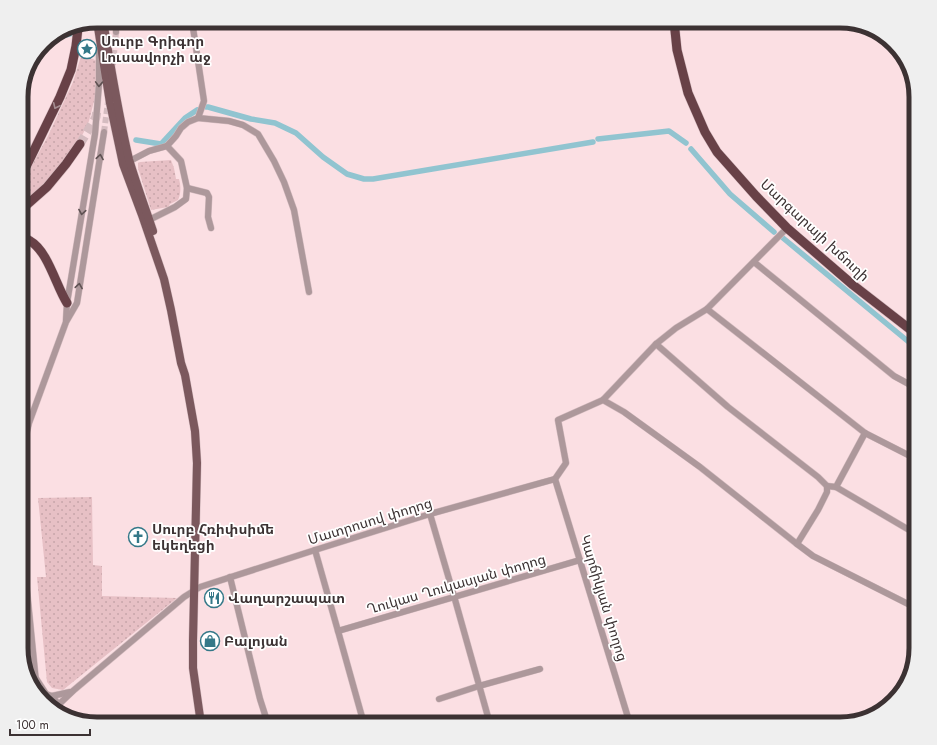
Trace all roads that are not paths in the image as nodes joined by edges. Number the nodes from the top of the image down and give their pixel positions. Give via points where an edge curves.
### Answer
1 (98, 28) edge
2 (104, 28) edge
3 (116, 28) edge
4 (193, 28) edge
5 (675, 28) edge
6 (78, 31) edge
7 (98, 31) junction
8 (116, 32) tunnel mouth
9 (198, 118) junction
10 (104, 132) tunnel mouth
11 (80, 144) tunnel mouth
12 (167, 146) junction
13 (28, 163) edge
14 (126, 163) junction
15 (187, 188) junction
16 (28, 204) edge
17 (149, 220) junction
18 (211, 228) dead end
19 (787, 228) junction
20 (28, 240) edge
21 (754, 262) junction
22 (309, 292) dead end
23 (67, 303) junction
24 (708, 309) junction
25 (66, 322) junction
26 (909, 329) edge
27 (656, 344) junction
28 (186, 376) junction
29 (909, 384) edge
30 (603, 400) junction
31 (28, 431) edge
32 (865, 433) junction
33 (909, 455) edge
34 (555, 479) junction
35 (827, 486) junction
36 (836, 488) junction
37 (430, 514) junction
38 (909, 530) edge
39 (797, 544) junction
40 (314, 550) junction
41 (580, 560) junction
42 (230, 577) junction
43 (194, 591) junction
44 (454, 596) junction
45 (909, 604) edge
46 (28, 609) edge
47 (338, 631) junction
48 (540, 669) dead end
49 (34, 676) joint
50 (479, 686) junction
51 (43, 691) edge
52 (72, 692) junction
53 (47, 696) edge
54 (49, 697) edge
55 (439, 699) dead end
56 (56, 703) edge
57 (59, 705) edge
58 (200, 717) edge
59 (266, 717) edge
60 (362, 717) edge
61 (488, 717) edge
62 (625, 717) edge

1 - 7 main road
2 - 14 main road
3 - 8 street
4 - 9 street via 204,101
5 - 19 highway, Մարգարայի խճուղի via 677,50 688,93 705,132 717,152
6 -> 13 highway via 71,70
7 - 14 main road via 110,103
7 -> 23 street via 99,84 95,134
9 - 12 street via 181,128
9 - 22 street via 229,121 243,125 258,134 284,182 294,210
25 -> 10 street via 77,303
11 - 16 highway via 47,187
12 - 14 street via 149,151
12 - 15 street via 181,162
14 - 17 main road
14 - 28 main road via 164,279 172,310 180,363
15 - 17 street via 186,199
15 - 18 street via 207,193
17 - 28 main road via 174,301
19 - 21 street
19 - 26 highway, Մարգարայի խճուղի via 853,285
20 - 23 highway via 47,260
21 - 24 street
21 - 29 street via 894,376
23 - 25 street
24 - 27 street via 676,328
24 - 32 street
25 - 31 street
27 - 30 street
27 - 35 street via 728,407
28 - 43 main road via 197,462
30 - 34 street via 558,420 566,463
30 - 39 street via 624,412 700,467
32 - 33 street
32 - 36 street
34 - 37 street, Մատրոսով փողոց
34 - 41 street, Կարճիկյան փողոց
35 - 36 street
35 - 39 street via 818,510
36 - 38 street
37 - 40 street, Մատրոսով փողոց
37 - 44 street
39 - 45 street via 813,556
40 - 42 street, Մատրոսով փողոց
40 - 47 street
41 - 44 street, Ղուկաս Ղուկասյան փողոց
41 - 62 street, Կարճիկյան փողոց
42 - 43 street, Մատրոսով փողոց
42 - 59 street
43 - 52 street, Մատրոսով փողոց
43 - 58 main road via 193,668
44 - 47 street, Ղուկաս Ղուկասյան փողոց
44 - 50 street
46 - 49 street
47 - 60 street
48 - 50 street
49 - 51 street
50 - 55 street
50 - 61 street
52 - 53 street
52 - 57 street, Մատրոսով փողոց
54 - 56 street

